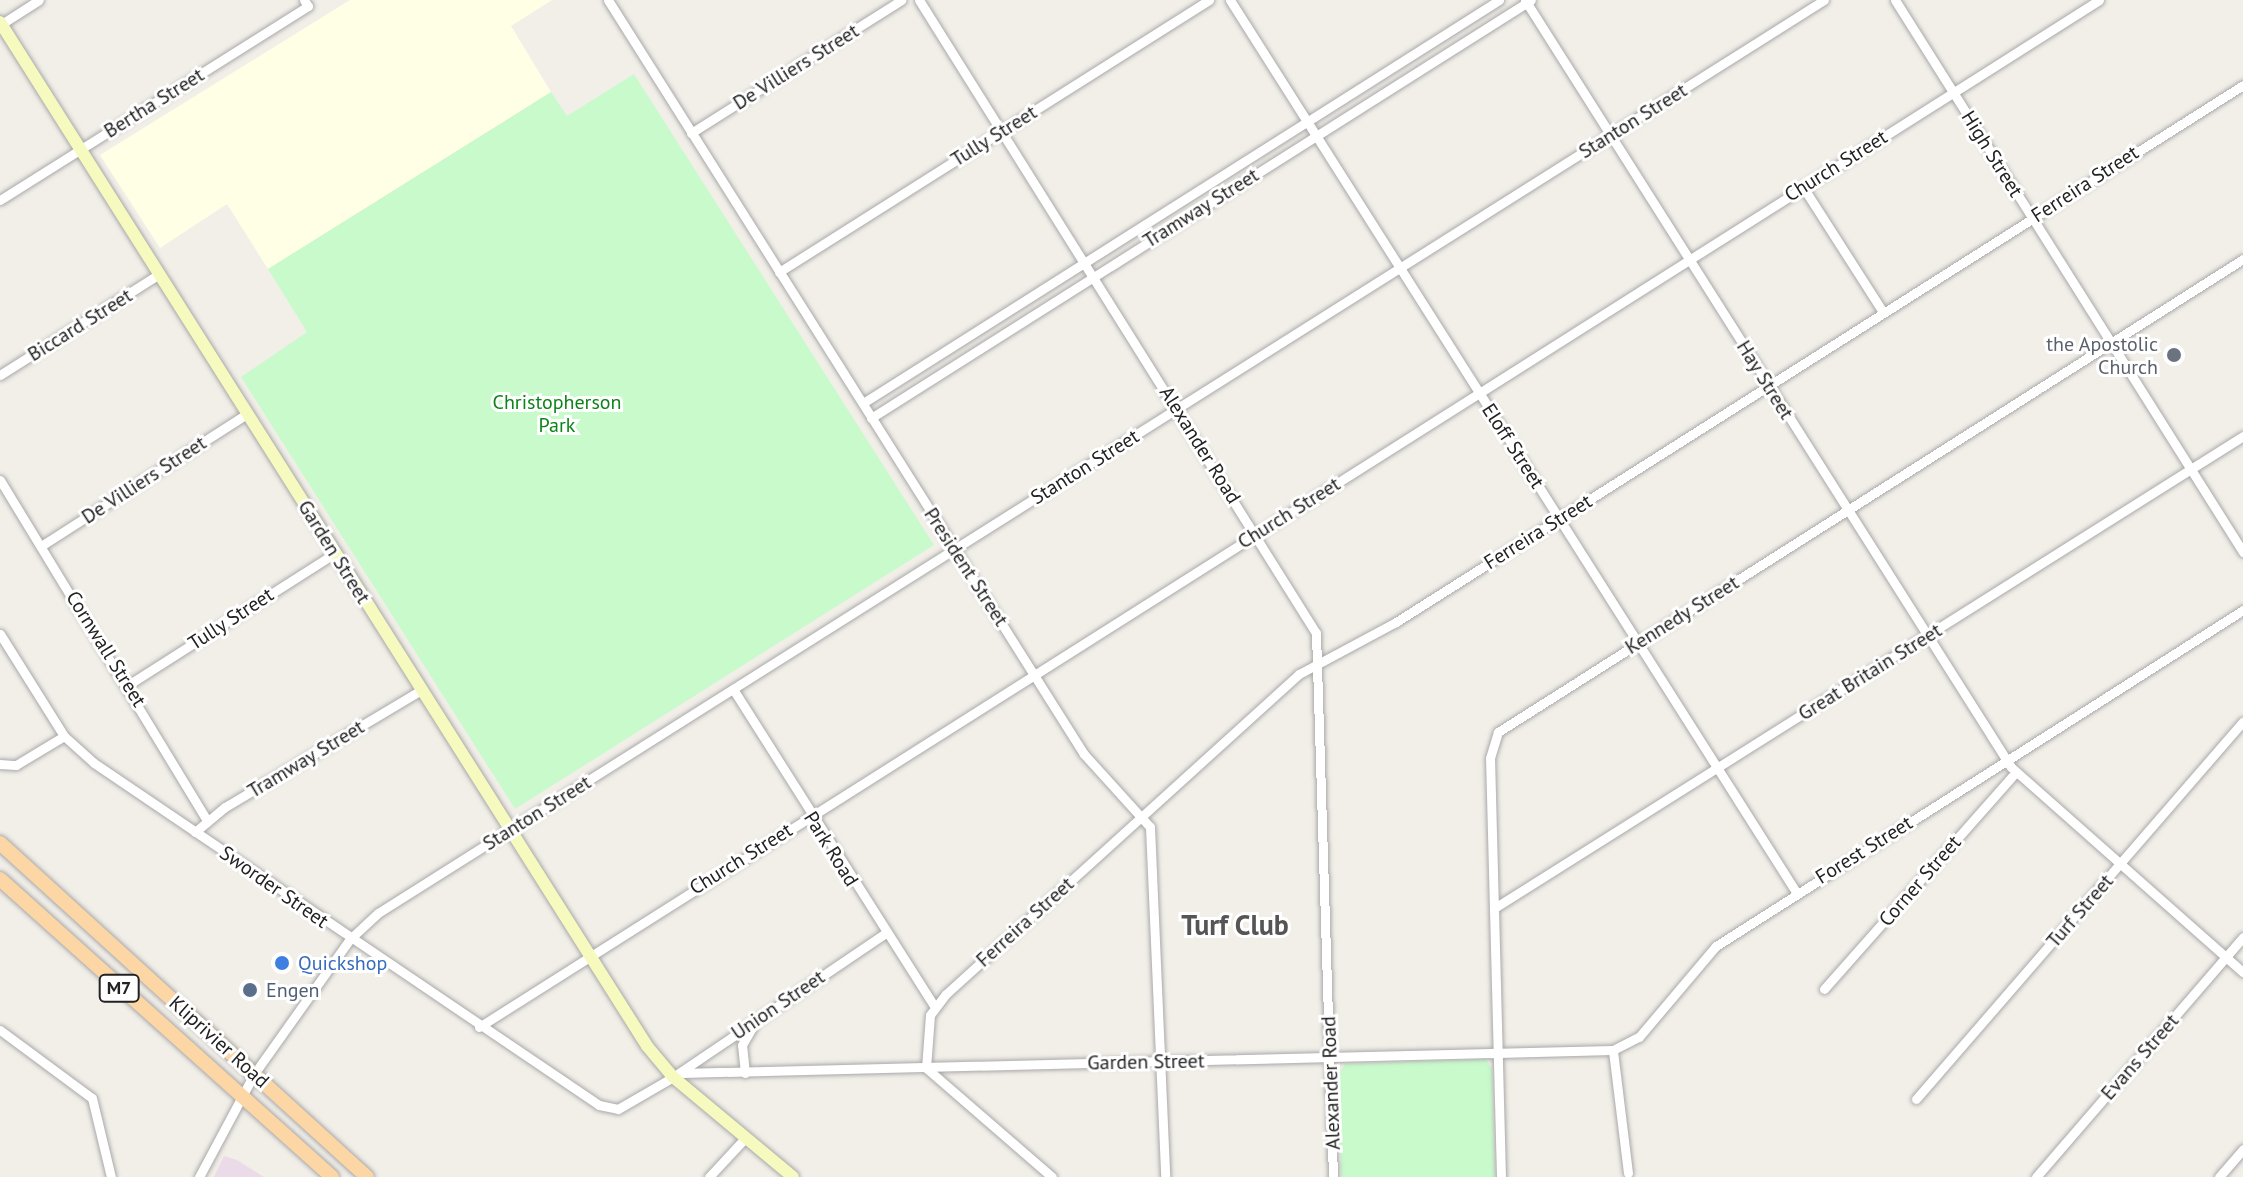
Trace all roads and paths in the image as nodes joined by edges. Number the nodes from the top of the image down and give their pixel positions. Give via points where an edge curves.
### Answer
1 (39, 0) edge
2 (608, 0) edge
3 (901, 0) edge
4 (919, 0) edge
5 (1209, 0) edge
6 (1230, 0) edge
7 (1499, 0) edge
8 (1824, 0) edge
9 (1895, 0) edge
10 (2099, 0) edge
11 (1528, 1) edge
12 (306, 3) edge
13 (0, 24) edge
14 (1415, 53) junction
15 (1425, 67) junction
16 (2243, 85) edge
17 (1953, 93) junction
18 (1308, 122) junction
19 (1001, 131) junction
20 (691, 133) junction
21 (1612, 134) junction
22 (1317, 135) junction
23 (80, 149) junction
24 (1803, 187) junction
25 (0, 200) edge
26 (2032, 218) junction
27 (2243, 259) edge
28 (1689, 260) junction
29 (1085, 262) junction
30 (1401, 268) junction
31 (779, 272) junction
32 (159, 274) junction
33 (1095, 275) junction
34 (1883, 312) junction
35 (973, 332) junction
36 (2112, 344) junction
37 (981, 347) junction
38 (0, 375) edge
39 (1768, 385) junction
40 (1479, 393) junction
41 (863, 403) junction
42 (1177, 409) junction
43 (247, 414) junction
44 (871, 418) junction
45 (2243, 436) edge
46 (2191, 469) junction
47 (0, 480) edge
48 (1847, 511) junction
49 (1559, 518) junction
50 (1256, 534) junction
51 (41, 546) junction
52 (954, 549) junction
53 (2243, 552) edge
54 (335, 553) junction
55 (2243, 610) edge
56 (0, 634) edge
57 (1926, 636) junction
58 (1638, 643) junction
59 (1321, 662) junction
60 (1035, 675) junction
61 (128, 685) junction
62 (733, 689) junction
63 (421, 690) junction
64 (2243, 722) edge
65 (64, 736) junction
66 (2006, 760) junction
67 (0, 764) edge
68 (1718, 769) junction
69 (2016, 772) junction
70 (811, 815) junction
71 (1141, 817) junction
72 (207, 821) junction
73 (510, 830) junction
74 (195, 832) junction
75 (0, 843) edge
76 (2119, 866) junction
77 (0, 879) edge
78 (1796, 892) junction
79 (1496, 907) junction
80 (884, 934) junction
81 (2243, 937) edge
82 (350, 939) junction
83 (589, 956) junction
84 (2226, 957) junction
85 (2243, 972) edge
86 (1824, 989) dead end
87 (934, 1006) junction
88 (763, 1015) junction
89 (479, 1027) junction
90 (0, 1030) edge
91 (1613, 1050) junction
92 (1498, 1055) junction
93 (1330, 1057) junction
94 (1163, 1063) junction
95 (926, 1068) junction
96 (745, 1073) junction
97 (254, 1074) junction
98 (676, 1075) junction
99 (241, 1095) junction
100 (1916, 1099) dead end
101 (746, 1137) junction
102 (2243, 1149) edge
103 (1628, 1173) dead end
104 (111, 1177) edge
105 (199, 1177) edge
106 (332, 1177) edge
107 (367, 1177) edge
108 (709, 1177) edge
109 (793, 1177) edge
110 (1052, 1177) edge
111 (1165, 1177) edge
112 (1333, 1177) edge
113 (1501, 1177) edge
114 (2036, 1177) edge
115 (2219, 1177) edge

1 - 13 street
2 - 20 street, President Street
3 - 20 street, De Villiers Street
4 - 19 street, Alexander Road
5 - 19 street, Tully Street
6 - 18 street, Eloff Street
7 - 14 street, Tramway Street
8 - 21 street, Stanton Street
9 - 17 street, High Street
10 - 17 street, Church Street
11 - 15 street, Tramway Street
11 - 21 street, Hay Street
12 - 23 street, Bertha Street
13 - 23 street, Garden Street
14 - 15 street
14 - 18 street, Tramway Street
15 - 22 street, Tramway Street
16 - 26 street, Ferreira Street
17 - 24 street, Church Street
17 - 26 street, High Street
18 - 22 street, Eloff Street
18 - 29 street, Tramway Street
19 - 29 street, Alexander Road
19 - 31 street, Tully Street
20 - 31 street, President Street
21 - 28 street, Hay Street
21 - 30 street, Stanton Street
22 - 30 street, Eloff Street
22 - 33 street, Tramway Street
23 - 25 street, Bertha Street
23 - 32 street, Garden Street
24 - 28 street, Church Street
24 - 34 street
26 - 34 street, Ferreira Street
26 - 36 street, High Street
27 - 36 street, Kennedy Street
28 - 39 street, Hay Street
28 - 40 street, Church Street
29 - 33 street, Alexander Road
29 - 35 street, Tramway Street
30 - 40 street, Eloff Street
30 - 42 street, Stanton Street
31 - 41 street, President Street
32 - 38 street, Biccard Street
32 - 43 street, Garden Street
33 - 37 street, Tramway Street
33 - 42 street, Alexander Road
34 - 39 street, Ferreira Street
35 - 37 street
35 - 41 street, Tramway Street
36 - 46 street, High Street
36 - 48 street, Kennedy Street
37 - 44 street, Tramway Street
39 - 48 street, Hay Street
39 - 49 street, Ferreira Street
40 - 49 street, Eloff Street
40 - 50 street, Church Street
41 - 44 street, President Street
42 - 50 street, Alexander Road
42 - 52 street, Stanton Street
43 - 51 street, De Villiers Street
43 - 54 street, Garden Street
44 - 52 street, President Street
45 - 46 street, Great Britain Street
46 - 53 street, High Street
46 - 57 street, Great Britain Street
47 - 51 street, Cornwall Street
48 - 57 street, Hay Street
48 - 58 street, Kennedy Street
49 - 58 street, Eloff Street
49 - 59 street, Ferreira Street
50 - 59 street, Alexander Road via 1309,616
50 - 60 street, Church Street
51 - 61 street, Cornwall Street
52 - 60 street, President Street
52 - 62 street, Stanton Street
54 - 61 street, Tully Street
54 - 63 street, Garden Street
55 - 66 street, Forest Street
56 - 65 street, Sworder Street
57 - 66 street, Hay Street
57 - 68 street, Great Britain Street
58 - 68 street, Eloff Street
58 - 79 street, Kennedy Street via 1494,739
59 - 71 street, Ferreira Street via 1289,682
59 - 93 street, Alexander Road
60 - 70 street, Church Street
60 - 71 street, President Street via 1084,754
61 - 72 street, Cornwall Street
62 - 70 street, Park Road
62 - 73 street, Stanton Street
63 - 72 street, Tramway Street
63 - 73 street, Garden Street
64 - 76 street, Turf Street
65 - 67 street via 16,765
65 - 74 street, Sworder Street
66 - 69 street, Hay Street
66 - 78 street, Forest Street
68 - 78 street, Eloff Street
68 - 79 street, Great Britain Street
69 - 76 street, Hay Street
69 - 86 street, Corner Street
70 - 80 street, Park Road
70 - 83 street, Church Street
71 - 87 street, Ferreira Street
71 - 94 street, President Street via 1153,835 1156,859
72 - 74 street, Tramway Street
73 - 82 street, Stanton Street via 378,913
73 - 83 street, Garden Street
74 - 82 street, Sworder Street
75 - 97 main road, Kliprivier Road / M7
76 - 84 street, Hay Street
76 - 100 street, Turf Street
77 - 99 main road, Kliprivier Road / M7
78 - 91 street, Forest Street via 1716,946 1639,1037
79 - 92 street, Kennedy Street
80 - 87 street, Park Road
80 - 88 street, Union Street
81 - 84 street, Evans Street
82 - 89 street, Sworder Street
82 - 97 street, Stanton Street
83 - 89 street, Church Street
83 - 98 street, Garden Street
84 - 85 street, Hay Street
84 - 114 street, Evans Street
87 - 95 street
88 - 96 street via 742,1041
88 - 98 street, Union Street
89 - 98 street, Sworder Street via 607,1108 624,1106
90 - 104 street via 92,1098
91 - 92 street, Garden Street
91 - 103 street
92 - 93 street, Garden Street
92 - 113 street, Kennedy Street
93 - 94 street, Garden Street
93 - 112 street, Alexander Road
94 - 95 street, Garden Street
94 - 111 street, President Street
95 - 96 street, Garden Street
95 - 110 street
96 - 98 street, Garden Street
97 - 99 street, Stanton Street
97 - 107 main road, Kliprivier Road / M7
98 - 101 street
99 - 105 street, Stanton Street
99 - 106 main road, Kliprivier Road / M7
101 - 108 street
101 - 109 street
102 - 115 street

